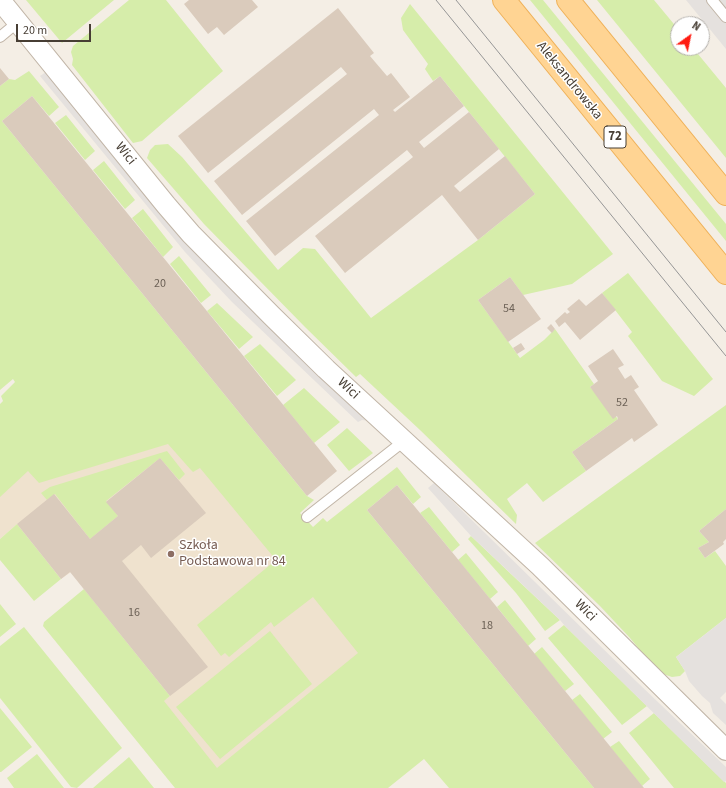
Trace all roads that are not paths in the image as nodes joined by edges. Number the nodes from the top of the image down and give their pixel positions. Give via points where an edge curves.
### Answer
1 (0, 0) edge
2 (504, 0) edge
3 (568, 0) edge
4 (712, 0) edge
5 (726, 17) edge
6 (18, 22) junction
7 (0, 37) edge
8 (726, 194) edge
9 (726, 273) edge
10 (404, 442) junction
11 (308, 517) dead end
12 (726, 750) edge

1 - 6 street, Wici
2 - 9 main road, Aleksandrowska / 72
3 - 8 main road
4 - 5 lane
6 - 7 lane
6 - 10 street, Wici via 191,234 326,369
10 - 11 lane
10 - 12 street, Wici via 540,566

